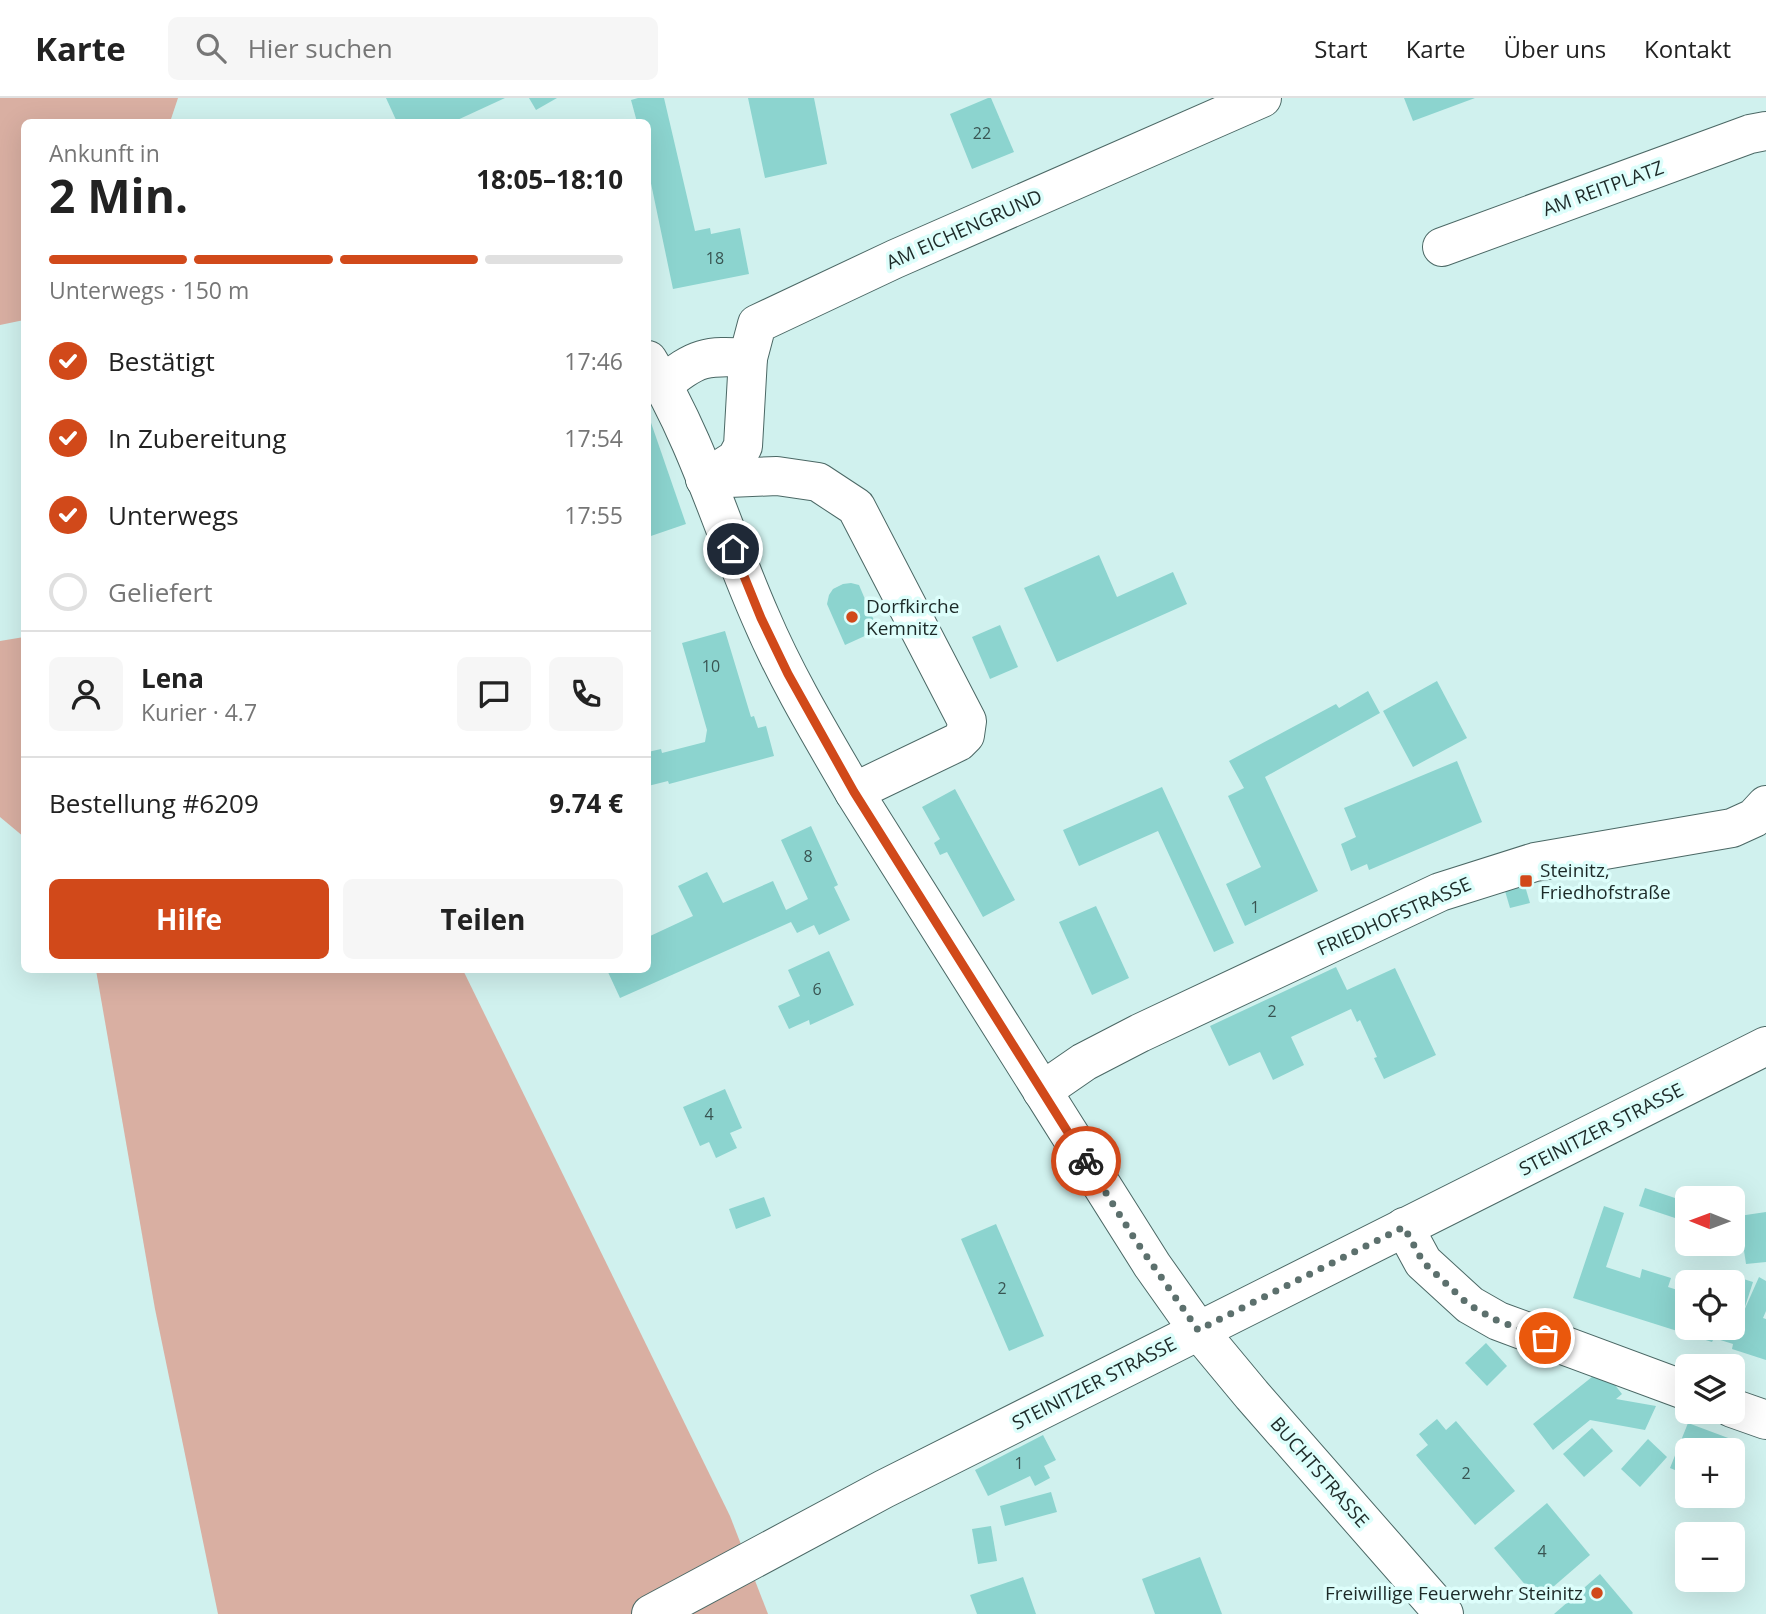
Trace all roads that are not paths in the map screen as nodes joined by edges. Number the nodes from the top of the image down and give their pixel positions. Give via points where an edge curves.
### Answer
1 (1262, 98) edge
2 (1200, 111) edge
3 (1766, 131) edge
4 (1442, 247) dead end
5 (748, 358) junction
6 (655, 372) edge
7 (705, 479) junction
8 (854, 792) junction
9 (1766, 805) edge
10 (1766, 1046) edge
11 (1042, 1091) junction
12 (1404, 1227) junction
13 (1198, 1330) junction
14 (1675, 1387) edge
15 (1745, 1413) edge
16 (1766, 1420) edge
17 (651, 1614) edge
18 (1444, 1614) edge

1 - 2 street, AM EICHENGRUND
2 - 5 street, AM EICHENGRUND via 757,324
3 - 4 street, AM REITPLATZ
5 - 6 street via 714,355
5 - 7 street, AM EICHENGRUND via 743,446 736,458
6 - 7 street, BUCHTSTRASSE via 685,427
7 - 8 street, BUCHTSTRASSE via 761,618
7 - 8 street via 777,476 818,482 856,507 967,721 965,735 958,742
8 - 11 street, BUCHTSTRASSE
9 - 11 street, FRIEDHOFSTRASSE via 1754,818 1732,828 1535,862 1440,892 1140,1033 1084,1062
10 - 12 street, STEINITZER STRASSE
11 - 13 street, BUCHTSTRASSE
12 - 13 street, STEINITZER STRASSE
12 - 14 street via 1423,1262 1469,1305 1498,1321
13 - 17 street, STEINITZER STRASSE via 884,1489
13 - 18 street, BUCHTSTRASSE
15 - 16 street

